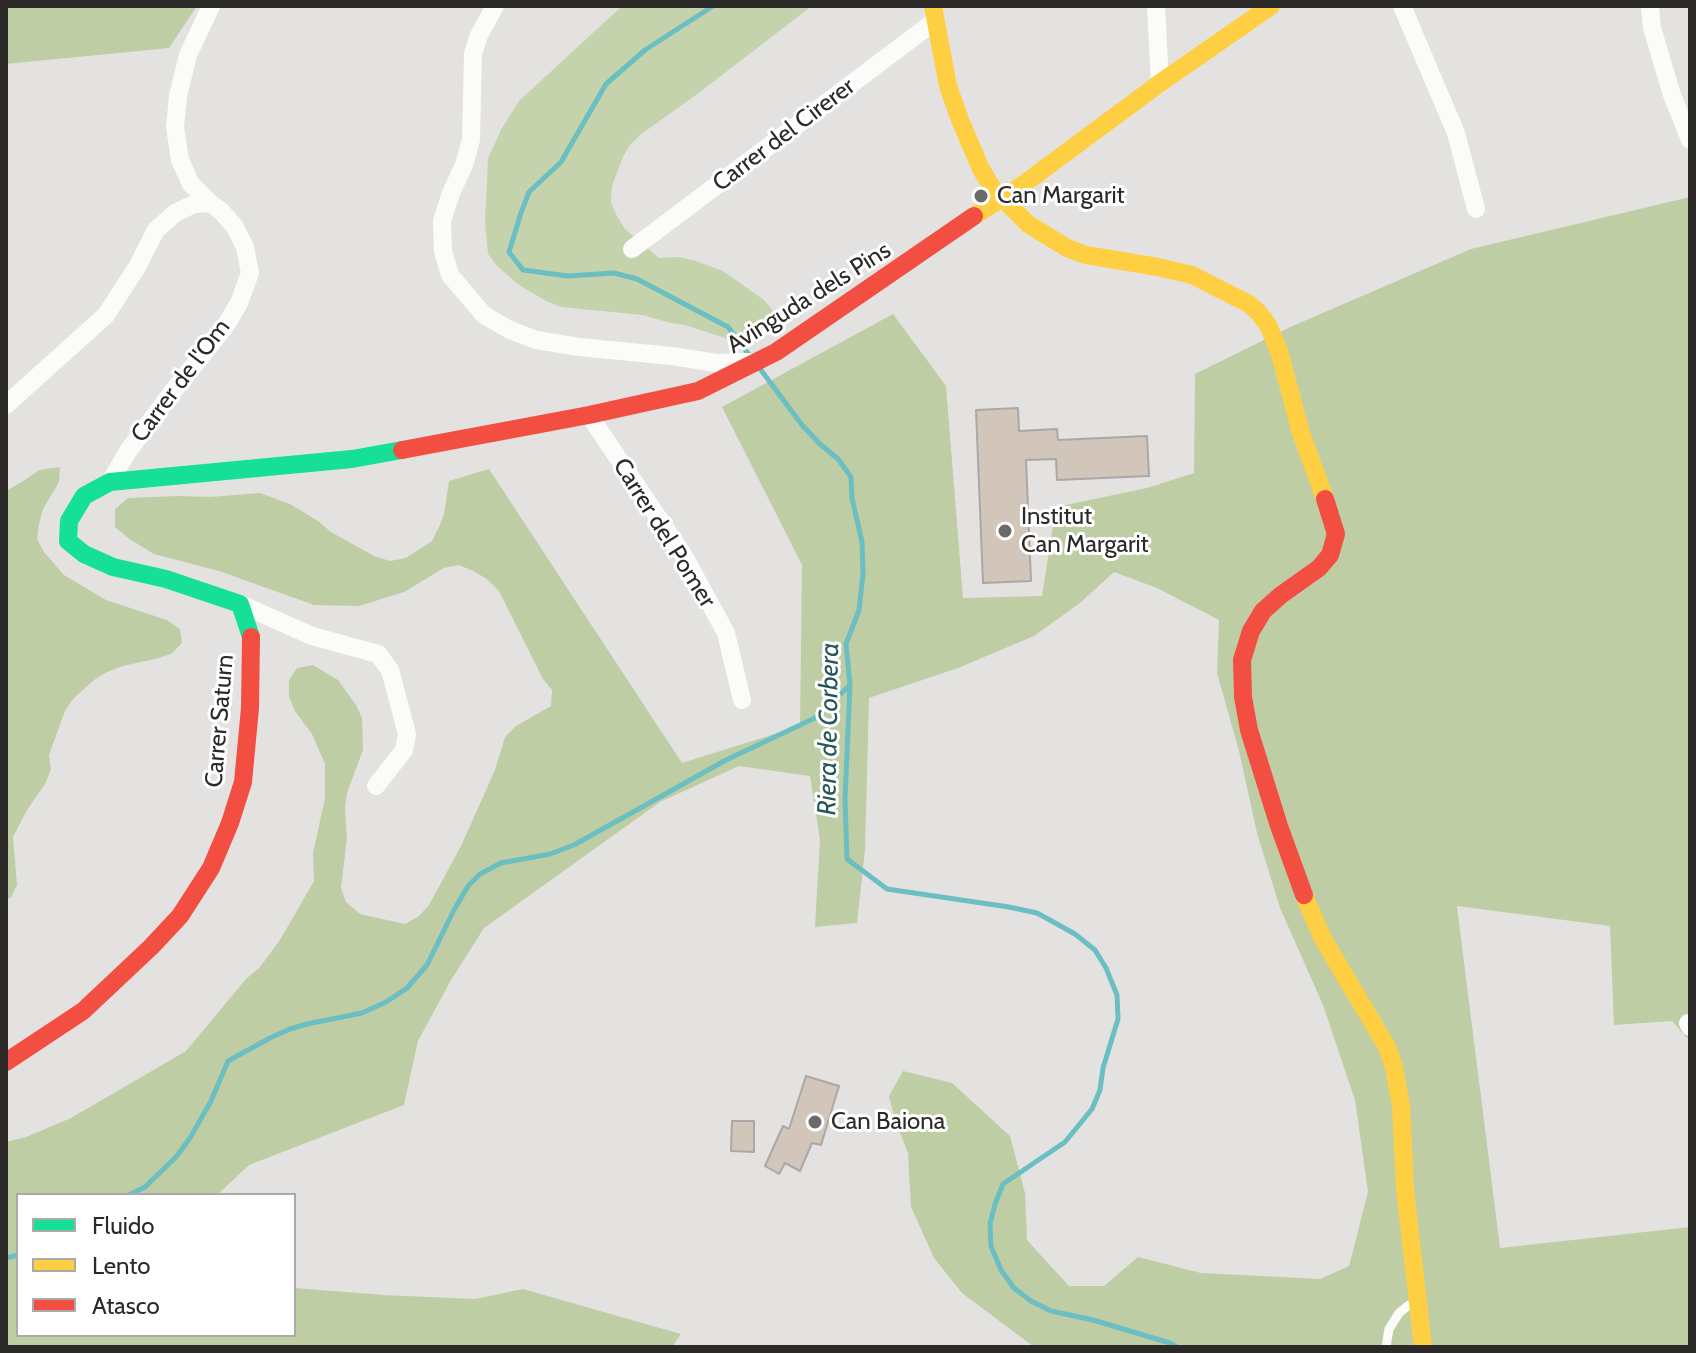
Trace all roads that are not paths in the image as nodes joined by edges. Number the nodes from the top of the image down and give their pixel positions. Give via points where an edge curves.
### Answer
1 (211, 6) edge
2 (495, 6) edge
3 (1156, 6) edge
4 (1271, 6) edge
5 (1402, 6) edge
6 (1650, 6) edge
7 (934, 13) edge
8 (1160, 83) junction
9 (1690, 140) edge
10 (1001, 199) junction
11 (210, 203) junction
12 (1476, 209) dead end
13 (632, 249) dead end
14 (759, 362) junction
15 (6, 405) edge
16 (589, 415) junction
17 (110, 482) junction
18 (240, 604) junction
19 (742, 700) dead end
20 (376, 786) dead end
21 (6, 1062) edge
22 (1420, 1305) junction
23 (1386, 1347) edge
24 (1423, 1347) edge

1 - 11 street, Carrer de l'Om via 188,55 175,127 180,160 191,184
2 - 14 street via 473,54 471,140 442,221 450,275 484,315 536,340 716,363
3 - 8 street
4 - 8 street, Avinguda dels Pins
5 - 12 street via 1456,133
6 - 9 street via 1668,82
7 - 10 street via 960,120
7 - 13 street, Carrer del Cirerer
8 - 10 street, Avinguda dels Pins
10 - 14 street, Avinguda dels Pins
10 - 22 street via 1067,248 1192,275 1249,304 1268,325 1280,354 1336,534 1330,555 1319,568 1263,611 1251,631 1242,660 1243,697 1299,883 1322,937 1394,1067
11 - 15 street via 175,213 156,230 106,315
11 - 17 street, Carrer de l'Om via 235,227 250,273 224,328
14 - 16 street, Avinguda dels Pins via 698,391
16 - 17 street, Avinguda dels Pins via 352,459
16 - 19 street, Carrer del Pomer via 691,568 726,633
17 - 18 street via 84,496 69,521 68,541 113,567
18 - 20 street via 312,636 378,654 390,670 407,734 404,750
18 - 21 street, Carrer Saturn via 251,633 243,782 211,868 180,916 118,980 83,1011
22 - 23 lane via 1399,1313
22 - 24 street

